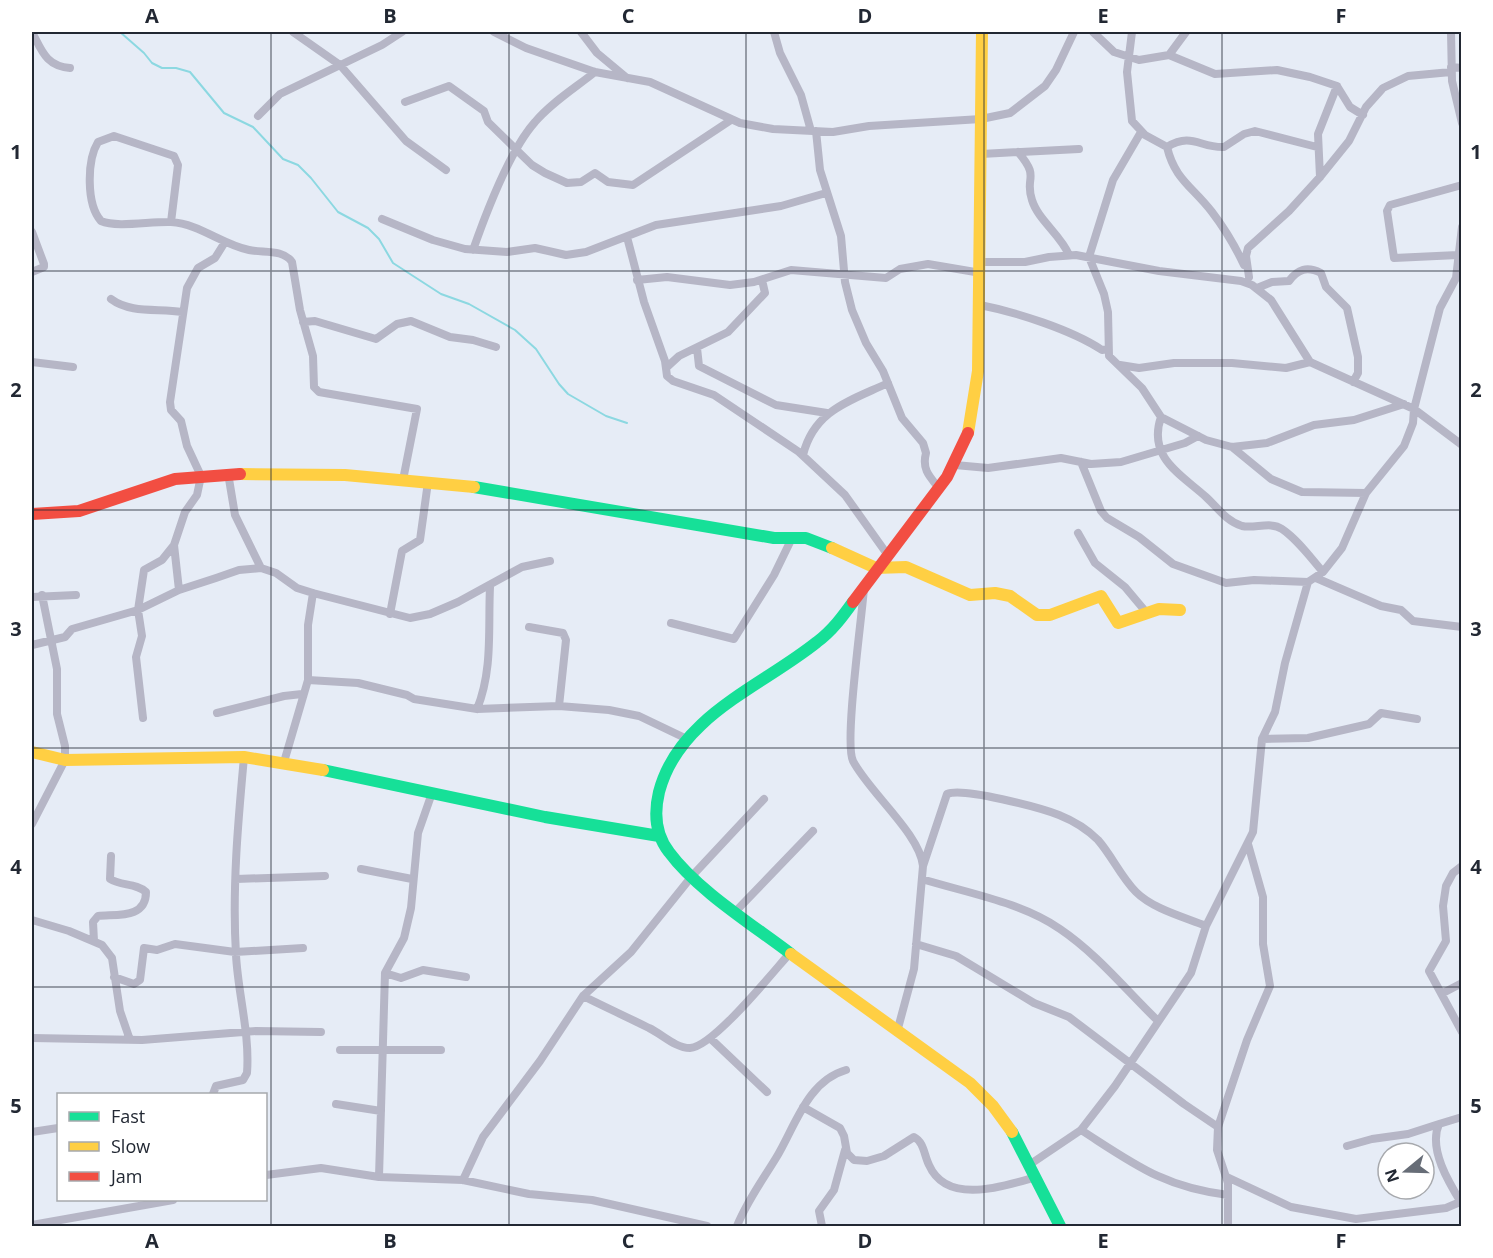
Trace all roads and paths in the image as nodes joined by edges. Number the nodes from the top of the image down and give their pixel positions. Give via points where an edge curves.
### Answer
1 (32, 32) edge
2 (293, 32) edge
3 (402, 32) edge
4 (494, 32) edge
5 (581, 32) edge
6 (774, 32) edge
7 (982, 32) edge
8 (1074, 32) edge
9 (1093, 32) edge
10 (1132, 32) edge
11 (1186, 32) edge
12 (1451, 32) edge
13 (1169, 55) junction
14 (1127, 56) junction
15 (340, 65) junction
16 (70, 68) dead end
17 (1461, 68) edge
18 (1451, 69) junction
19 (595, 72) junction
20 (627, 78) junction
21 (1337, 86) junction
22 (405, 102) dead end
23 (1363, 115) junction
24 (258, 116) dead end
25 (981, 119) junction
26 (731, 120) junction
27 (1461, 123) edge
28 (814, 131) junction
29 (1141, 132) junction
30 (1167, 147) junction
31 (1317, 147) junction
32 (1079, 148) dead end
33 (517, 151) junction
34 (1018, 152) junction
35 (981, 154) junction
36 (446, 170) dead end
37 (1320, 177) junction
38 (1461, 185) edge
39 (826, 194) junction
40 (382, 219) dead end
41 (171, 222) junction
42 (1461, 227) edge
43 (32, 232) edge
44 (627, 237) junction
45 (225, 242) junction
46 (473, 250) junction
47 (1069, 255) junction
48 (1458, 255) junction
49 (1089, 256) junction
50 (981, 268) junction
51 (32, 272) edge
52 (844, 274) junction
53 (1459, 278) edge
54 (638, 280) junction
55 (762, 280) junction
56 (1253, 284) junction
57 (111, 299) dead end
58 (980, 305) junction
59 (182, 312) junction
60 (303, 322) junction
61 (496, 347) dead end
62 (697, 348) junction
63 (1107, 349) junction
64 (32, 362) edge
65 (1310, 362) junction
66 (1117, 364) junction
67 (72, 367) dead end
68 (667, 367) junction
69 (1353, 382) junction
70 (888, 383) junction
71 (1404, 404) junction
72 (1414, 409) junction
73 (827, 413) junction
74 (1161, 417) junction
75 (1198, 436) junction
76 (1461, 445) edge
77 (1232, 447) junction
78 (1161, 450) junction
79 (803, 455) junction
80 (1081, 462) junction
81 (955, 465) junction
82 (228, 473) junction
83 (201, 476) junction
84 (403, 480) junction
85 (428, 482) junction
86 (938, 487) junction
87 (1366, 493) junction
88 (32, 510) edge
89 (1078, 533) dead end
90 (792, 538) junction
91 (174, 545) junction
92 (887, 554) junction
93 (550, 561) dead end
94 (261, 568) junction
95 (876, 568) junction
96 (1316, 577) junction
97 (865, 585) junction
98 (490, 586) junction
99 (179, 590) junction
100 (313, 593) junction
101 (76, 595) dead end
102 (42, 596) junction
103 (32, 597) edge
104 (138, 610) junction
105 (1180, 610) dead end
106 (1146, 612) junction
107 (390, 614) junction
108 (671, 623) dead end
109 (529, 627) dead end
110 (1461, 627) edge
111 (50, 641) junction
112 (32, 645) edge
113 (308, 680) junction
114 (302, 694) junction
115 (559, 706) junction
116 (477, 709) junction
117 (217, 713) dead end
118 (143, 718) dead end
119 (1417, 719) dead end
120 (686, 738) junction
121 (1262, 739) junction
122 (32, 752) edge
123 (243, 757) junction
124 (65, 760) junction
125 (284, 762) junction
126 (432, 793) junction
127 (764, 799) dead end
128 (32, 824) edge
129 (813, 831) dead end
130 (659, 836) junction
131 (1248, 844) junction
132 (111, 856) dead end
133 (923, 866) junction
134 (1461, 866) edge
135 (361, 869) dead end
136 (325, 876) dead end
137 (692, 876) junction
138 (236, 879) junction
139 (412, 879) junction
140 (922, 879) junction
141 (735, 911) junction
142 (32, 920) edge
143 (1206, 926) junction
144 (94, 941) junction
145 (916, 944) junction
146 (303, 948) dead end
147 (235, 952) junction
148 (790, 953) junction
149 (386, 973) junction
150 (114, 977) junction
151 (466, 977) dead end
152 (1461, 983) edge
153 (1443, 993) junction
154 (583, 996) junction
155 (1157, 1020) junction
156 (246, 1031) junction
157 (321, 1032) dead end
158 (897, 1032) junction
159 (1461, 1032) edge
160 (32, 1038) edge
161 (711, 1039) junction
162 (130, 1040) junction
163 (381, 1048) junction
164 (340, 1050) dead end
165 (441, 1050) dead end
166 (1130, 1064) junction
167 (846, 1070) dead end
168 (767, 1092) dead end
169 (214, 1093) edge
170 (336, 1104) dead end
171 (803, 1107) junction
172 (381, 1111) junction
173 (1461, 1117) edge
174 (1438, 1125) junction
175 (1218, 1127) junction
176 (57, 1128) edge
177 (1081, 1130) junction
178 (32, 1132) edge
179 (1347, 1146) dead end
180 (846, 1148) junction
181 (1029, 1165) junction
182 (267, 1176) edge
183 (379, 1177) junction
184 (1035, 1177) junction
185 (1227, 1177) junction
186 (463, 1180) junction
187 (1228, 1195) junction
188 (167, 1201) edge
189 (1461, 1203) edge
190 (32, 1225) edge
191 (707, 1227) edge
192 (737, 1227) edge
193 (822, 1227) edge
194 (1060, 1227) edge
195 (1228, 1227) edge

1 - 16 street via 49,62
2 - 15 street
3 - 15 street
4 - 19 street via 526,48
5 - 20 street via 597,53
6 - 28 street
7 - 25 street
8 - 25 street via 1045,86 1010,113
9 - 14 street via 1114,52
10 - 14 street
11 - 13 street
12 - 18 street
13 - 14 street via 1139,60
13 - 21 street via 1215,74 1277,70
14 - 29 street via 1130,111 1133,124
15 - 24 street via 280,94
15 - 36 street via 406,141
17 - 18 street
18 - 23 street via 1394,81 1373,99
18 - 27 street
19 - 20 street
19 - 33 street via 534,122
20 - 26 street via 650,82
21 - 23 street via 1350,108
21 - 31 street
22 - 33 street via 449,86 484,111 488,122
23 - 37 street via 1349,141
25 - 28 street
25 - 35 street
26 - 28 street via 773,129
26 - 33 street via 629,186 608,182 595,173 581,182 563,182 532,165
28 - 39 street
29 - 30 street
29 - 49 street via 1113,180
30 - 31 street via 1188,139 1224,147 1255,131
30 - 56 street via 1176,174 1233,240
31 - 37 street
32 - 34 street
33 - 46 street
34 - 35 street
34 - 47 street via 1031,170 1030,197 1034,206 1062,240
35 - 50 street
37 - 56 street via 1248,248 1245,256
38 - 48 street via 1390,205 1387,211 1394,258
39 - 44 street via 781,206 656,225
39 - 52 street via 841,236
40 - 46 street via 433,240
41 - 41 street via 178,165 174,156 114,136 98,142 89,188 98,218 104,223
41 - 45 street via 195,227
42 - 48 street
43 - 51 street via 44,264
44 - 46 street via 566,255 535,249
44 - 54 street
45 - 59 street via 215,258 193,274
45 - 60 street via 290,258
47 - 49 street
47 - 50 street
48 - 53 street
49 - 56 street via 1159,271
49 - 63 street via 1108,312
50 - 52 street via 928,264 900,269 889,278
50 - 58 street
52 - 55 street via 791,270
52 - 70 street via 852,310
53 - 72 street via 1440,308
54 - 55 street via 667,277 730,285
54 - 68 street
55 - 62 street via 766,289 758,302 728,332
56 - 65 street via 1280,312
56 - 69 street via 1289,281 1297,271 1312,269 1321,273 1326,287 1347,308 1358,357 1358,373
57 - 59 street via 137,309
58 - 63 street via 1050,325
58 - 81 street via 973,410
59 - 83 street via 170,407 181,421
60 - 61 street via 315,321 376,339 398,324 411,321 450,338
60 - 84 street via 313,356 316,390 417,409
62 - 68 street via 675,358
62 - 73 street via 699,366 770,403
63 - 66 street
64 - 67 street
65 - 66 street via 1287,368 1232,363 1174,363 1139,368
65 - 69 street
66 - 74 street via 1142,388
68 - 79 street via 667,376 673,381 714,395
69 - 71 street
70 - 73 street
70 - 86 street via 902,418 923,442 925,470
71 - 72 street
71 - 77 street via 1354,420 1304,428 1267,443
72 - 76 street
72 - 87 street via 1404,446
73 - 79 street via 812,430
74 - 75 street
74 - 78 street
75 - 77 street
75 - 78 street
77 - 87 street via 1271,479 1302,492
78 - 80 street via 1120,462
78 - 96 street via 1174,472 1206,496 1230,521 1242,526 1282,528 1302,547
79 - 92 street via 845,495
80 - 81 street via 1061,458 988,468
80 - 96 street via 1107,518 1173,564 1226,583
81 - 86 street
82 - 83 street
82 - 84 street
82 - 94 street via 235,515
83 - 88 street via 161,482 79,511
83 - 91 street via 197,495 185,512
84 - 85 street
85 - 90 street
85 - 107 street via 420,540 402,551
86 - 92 street
87 - 96 street via 1342,548
89 - 106 street via 1095,563 1125,586
90 - 95 street via 820,542
90 - 108 street via 734,639
91 - 99 street
91 - 104 street via 162,560 144,570
92 - 95 street
93 - 98 street via 522,567
94 - 99 street via 239,570
94 - 100 street
95 - 97 street
95 - 106 street via 906,567 969,595 1010,596 1037,615 1050,615 1101,596 1118,623 1129,622
96 - 110 street via 1381,606 1401,610 1413,621
96 - 121 street via 1285,663 1275,712
97 - 120 street via 844,617 820,640 742,693
97 - 133 street via 850,753 877,796 916,844
98 - 107 street via 430,614 410,618
98 - 116 street via 489,664
99 - 104 street
100 - 107 street
100 - 113 street via 308,625
101 - 102 street
102 - 103 street
102 - 111 street
104 - 111 street via 72,629
104 - 118 street via 142,636 136,657
105 - 106 street via 1157,608
109 - 115 street via 563,633 566,640
111 - 112 street
111 - 124 street via 57,669 57,714
113 - 114 street
113 - 116 street via 358,683 414,699
114 - 117 street
114 - 125 street
115 - 116 street
115 - 120 street via 639,716
119 - 121 street via 1381,713 1370,724 1308,738
120 - 130 street via 666,768 659,790
121 - 131 street via 1256,814
122 - 124 street
123 - 124 street
123 - 125 street
123 - 138 street
124 - 128 street
125 - 126 street
126 - 130 street
126 - 139 street via 418,832
127 - 137 street
129 - 141 street
130 - 137 street
131 - 143 street
131 - 175 street via 1263,897 1263,944 1270,986
132 - 144 street via 110,879 142,888 146,901 141,909 130,914 98,916 93,922
133 - 140 street
133 - 143 street via 947,794 961,792 1003,800 1081,825 1098,840 1136,892
134 - 153 street via 1446,886 1442,913 1446,941 1429,970
135 - 139 street
136 - 138 street
137 - 141 street
137 - 154 street via 631,952
138 - 147 street
139 - 149 street via 404,938
140 - 145 street
140 - 155 street via 1028,912 1060,928 1102,962
141 - 148 street
142 - 144 street
143 - 155 street via 1188,979
144 - 150 street via 112,958
145 - 158 street via 910,991
145 - 166 street via 956,957 1034,1003 1069,1017
146 - 147 street
147 - 150 street via 175,944 158,950 144,948 140,980 134,984
147 - 156 street
148 - 158 street
148 - 161 street
149 - 151 street via 401,978 423,970
149 - 163 street
150 - 162 street
152 - 153 street
153 - 159 street
154 - 161 street via 653,1029 675,1044 690,1048
154 - 186 street via 483,1137
155 - 166 street
156 - 157 street
156 - 162 street
156 - 169 street via 246,1077 216,1086
158 - 181 street via 979,1090 1004,1120
160 - 162 street
161 - 168 street
163 - 164 street
163 - 165 street
163 - 172 street
166 - 175 street
166 - 177 street
167 - 171 street via 828,1077
170 - 172 street
171 - 180 street via 840,1128
171 - 192 street via 776,1159 752,1193
172 - 183 street
173 - 174 street
174 - 179 street
174 - 189 street via 1439,1155
175 - 185 street via 1217,1150
176 - 178 street
177 - 181 street
177 - 187 street via 1158,1178 1193,1190
180 - 184 street via 849,1157 867,1161 902,1146 910,1137 917,1138 938,1178 972,1190 988,1190
180 - 193 street via 831,1195 819,1211
181 - 184 street
182 - 183 street via 321,1168
183 - 186 street
184 - 194 street
185 - 187 street
185 - 189 street via 1291,1207 1356,1220
186 - 191 street via 529,1194 592,1200
187 - 195 street
188 - 190 street

